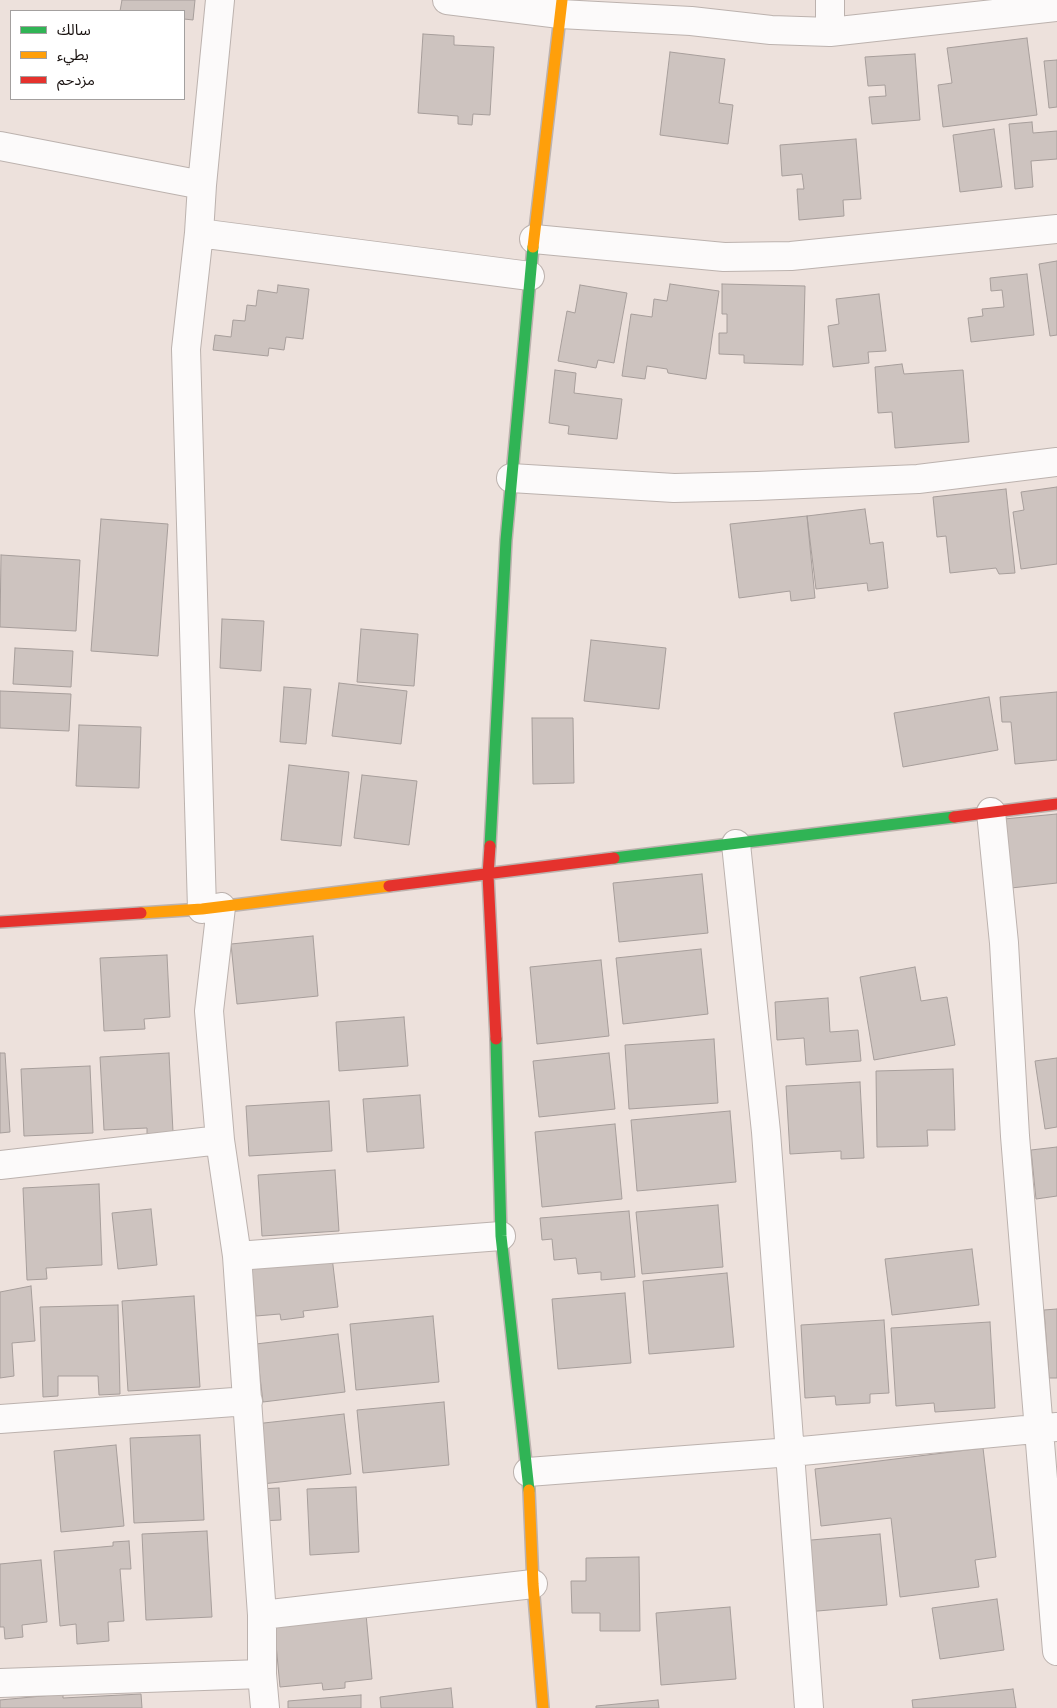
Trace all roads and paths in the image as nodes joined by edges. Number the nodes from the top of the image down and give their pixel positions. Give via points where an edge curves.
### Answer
1 (220, 0) edge
2 (448, 0) edge
3 (830, 0) edge
4 (561, 7) edge
5 (1057, 7) edge
6 (830, 32) junction
7 (0, 146) edge
8 (202, 184) junction
9 (1057, 229) edge
10 (199, 233) junction
11 (534, 239) junction
12 (530, 276) junction
13 (1057, 462) edge
14 (511, 478) junction
15 (1057, 804) edge
16 (991, 812) junction
17 (736, 844) junction
18 (488, 875) junction
19 (211, 908) junction
20 (0, 922) edge
21 (220, 1140) junction
22 (0, 1166) edge
23 (501, 1236) junction
24 (237, 1256) junction
25 (248, 1401) junction
26 (0, 1420) edge
27 (1049, 1427) edge
28 (791, 1452) junction
29 (528, 1472) junction
30 (533, 1584) junction
31 (262, 1615) junction
32 (1057, 1651) edge
33 (262, 1674) junction
34 (0, 1683) edge
35 (265, 1708) edge
36 (543, 1708) edge
37 (809, 1708) edge

1 - 8 street
2 - 4 street
3 - 6 street
4 - 6 street via 771,30
4 - 11 street
5 - 6 street
7 - 8 street
8 - 10 street
9 - 11 street via 791,256 724,257
10 - 12 street
10 - 19 street via 186,349
11 - 12 street
12 - 14 street
13 - 14 street via 918,479 757,486 674,488
14 - 18 street
15 - 16 street
16 - 17 street
16 - 27 street via 1004,943 1015,1136
17 - 18 street
17 - 28 street via 766,1132
18 - 19 street
18 - 23 street
19 - 20 street
19 - 21 street via 209,1011
21 - 22 street
21 - 24 street
23 - 24 street
23 - 29 street
24 - 25 street
25 - 26 street
25 - 31 street
27 - 28 street
27 - 32 street
28 - 29 street
28 - 37 street
29 - 30 street
30 - 31 street
30 - 36 street
31 - 33 street
33 - 34 street
33 - 35 street

